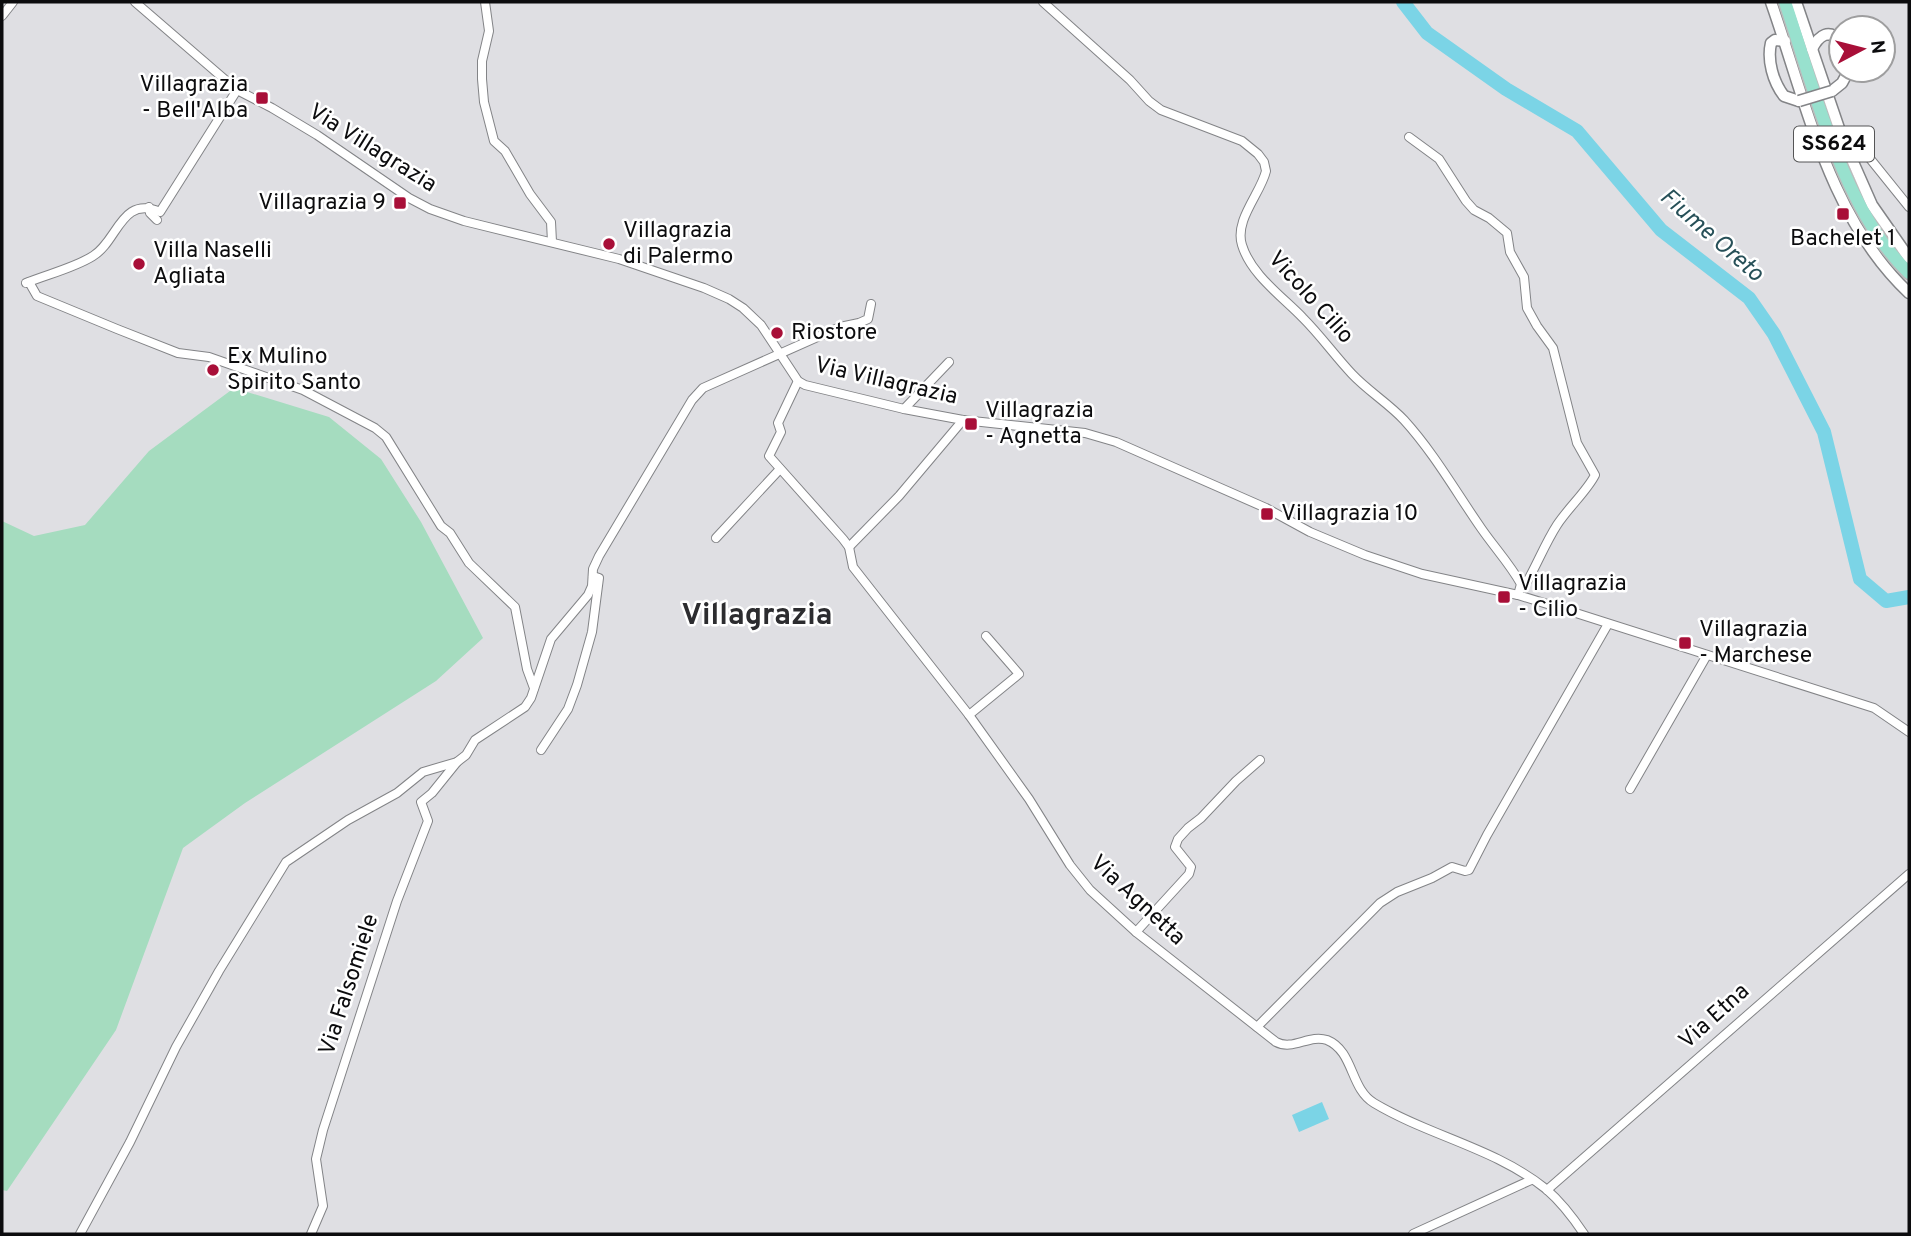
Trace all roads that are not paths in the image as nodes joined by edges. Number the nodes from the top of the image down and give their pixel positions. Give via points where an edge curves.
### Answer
1 (13, 2) edge
2 (135, 2) edge
3 (485, 2) edge
4 (1043, 2) edge
5 (1771, 2) edge
6 (1785, 2) edge
7 (1796, 2) edge
8 (2, 16) edge
9 (1827, 34) edge
10 (1785, 41) junction
11 (1812, 48) junction
12 (1841, 84) edge
13 (237, 90) junction
14 (1409, 136) dead end
15 (1842, 137) junction
16 (149, 207) junction
17 (1909, 207) edge
18 (157, 220) dead end
19 (552, 242) junction
20 (1909, 257) edge
21 (1909, 273) edge
22 (1909, 293) edge
23 (871, 304) dead end
24 (779, 353) junction
25 (949, 362) dead end
26 (798, 380) junction
27 (904, 409) junction
28 (963, 420) junction
29 (780, 469) junction
30 (716, 538) dead end
31 (849, 547) junction
32 (593, 576) junction
33 (1521, 584) junction
34 (1518, 596) junction
35 (1608, 624) junction
36 (986, 636) dead end
37 (1707, 656) junction
38 (534, 688) junction
39 (969, 715) junction
40 (1909, 732) edge
41 (541, 750) dead end
42 (1260, 761) dead end
43 (457, 762) junction
44 (1630, 789) dead end
45 (1909, 874) edge
46 (1136, 932) junction
47 (1257, 1027) junction
48 (1531, 1180) junction
49 (1547, 1190) junction
50 (80, 1234) edge
51 (311, 1234) edge
52 (1413, 1234) edge
53 (1584, 1234) edge

1 - 8 street
2 - 13 street, Via Villagrazia
3 - 19 street via 489,31 482,79 494,141 551,222
4 - 33 street, Vicolo Cilio via 1161,110 1242,141 1258,154 1266,171 1247,214 1241,244 1250,260 1353,376 1404,420
5 - 10 main road
6 - 21 main road, SS624 via 1852,189 1873,228
7 - 11 main road
9 - 11 main road
10 - 12 main road, bridge via 1771,43 1770,59 1784,96 1799,101
10 - 22 main road via 1845,206 1875,256
11 - 15 main road
13 - 16 street via 160,212
13 - 19 street, Via Villagrazia via 306,128 430,209
14 - 33 street via 1439,159 1475,210 1507,233 1510,252 1524,277 1527,308 1553,348 1575,436 1595,475 1557,525 1528,580
15 - 17 street via 1855,140
15 - 20 main road via 1872,205
16 - 18 street
16 - 38 street via 130,213 94,255 27,283 37,296 178,353 209,357 303,390 375,428 386,437 469,563 515,607
19 - 24 street, Via Villagrazia via 619,259 729,299 754,317
23 - 24 street via 868,319
24 - 26 street, Via Villagrazia
24 - 32 street via 717,380 692,400 599,556
25 - 27 street
26 - 27 street, Via Villagrazia
26 - 29 street via 770,451
27 - 28 street, Via Villagrazia
28 - 31 street
28 - 34 street, Via Villagrazia via 1085,433 1116,442 1365,555 1422,574
29 - 30 street
29 - 31 street, Via Agnetta
31 - 39 street, Via Agnetta via 853,567
32 - 38 street via 588,595 551,639
32 - 41 street via 599,578 594,619 577,685 568,709
33 - 34 street
34 - 35 street, Via Villagrazia
35 - 37 street, Via Villagrazia
35 - 47 street via 1469,870 1452,867 1380,903
36 - 39 street via 1019,674
37 - 40 street, Via Villagrazia via 1874,708
37 - 44 street
38 - 43 street via 525,707 475,740
39 - 46 street, Via Agnetta via 1080,879
42 - 46 street via 1178,839 1175,847 1191,867 1189,874
43 - 50 street via 422,772 397,793 286,862 207,993
43 - 51 street, Via Falsomiele via 421,802 428,821 397,901 323,1130 316,1159 323,1206
45 - 49 street, Via Etna
46 - 47 street, Via Agnetta
47 - 48 street, Via Agnetta via 1283,1046 1308,1039 1338,1046 1366,1097
48 - 49 street, Via Agnetta
48 - 52 street
49 - 53 street, Via Agnetta

